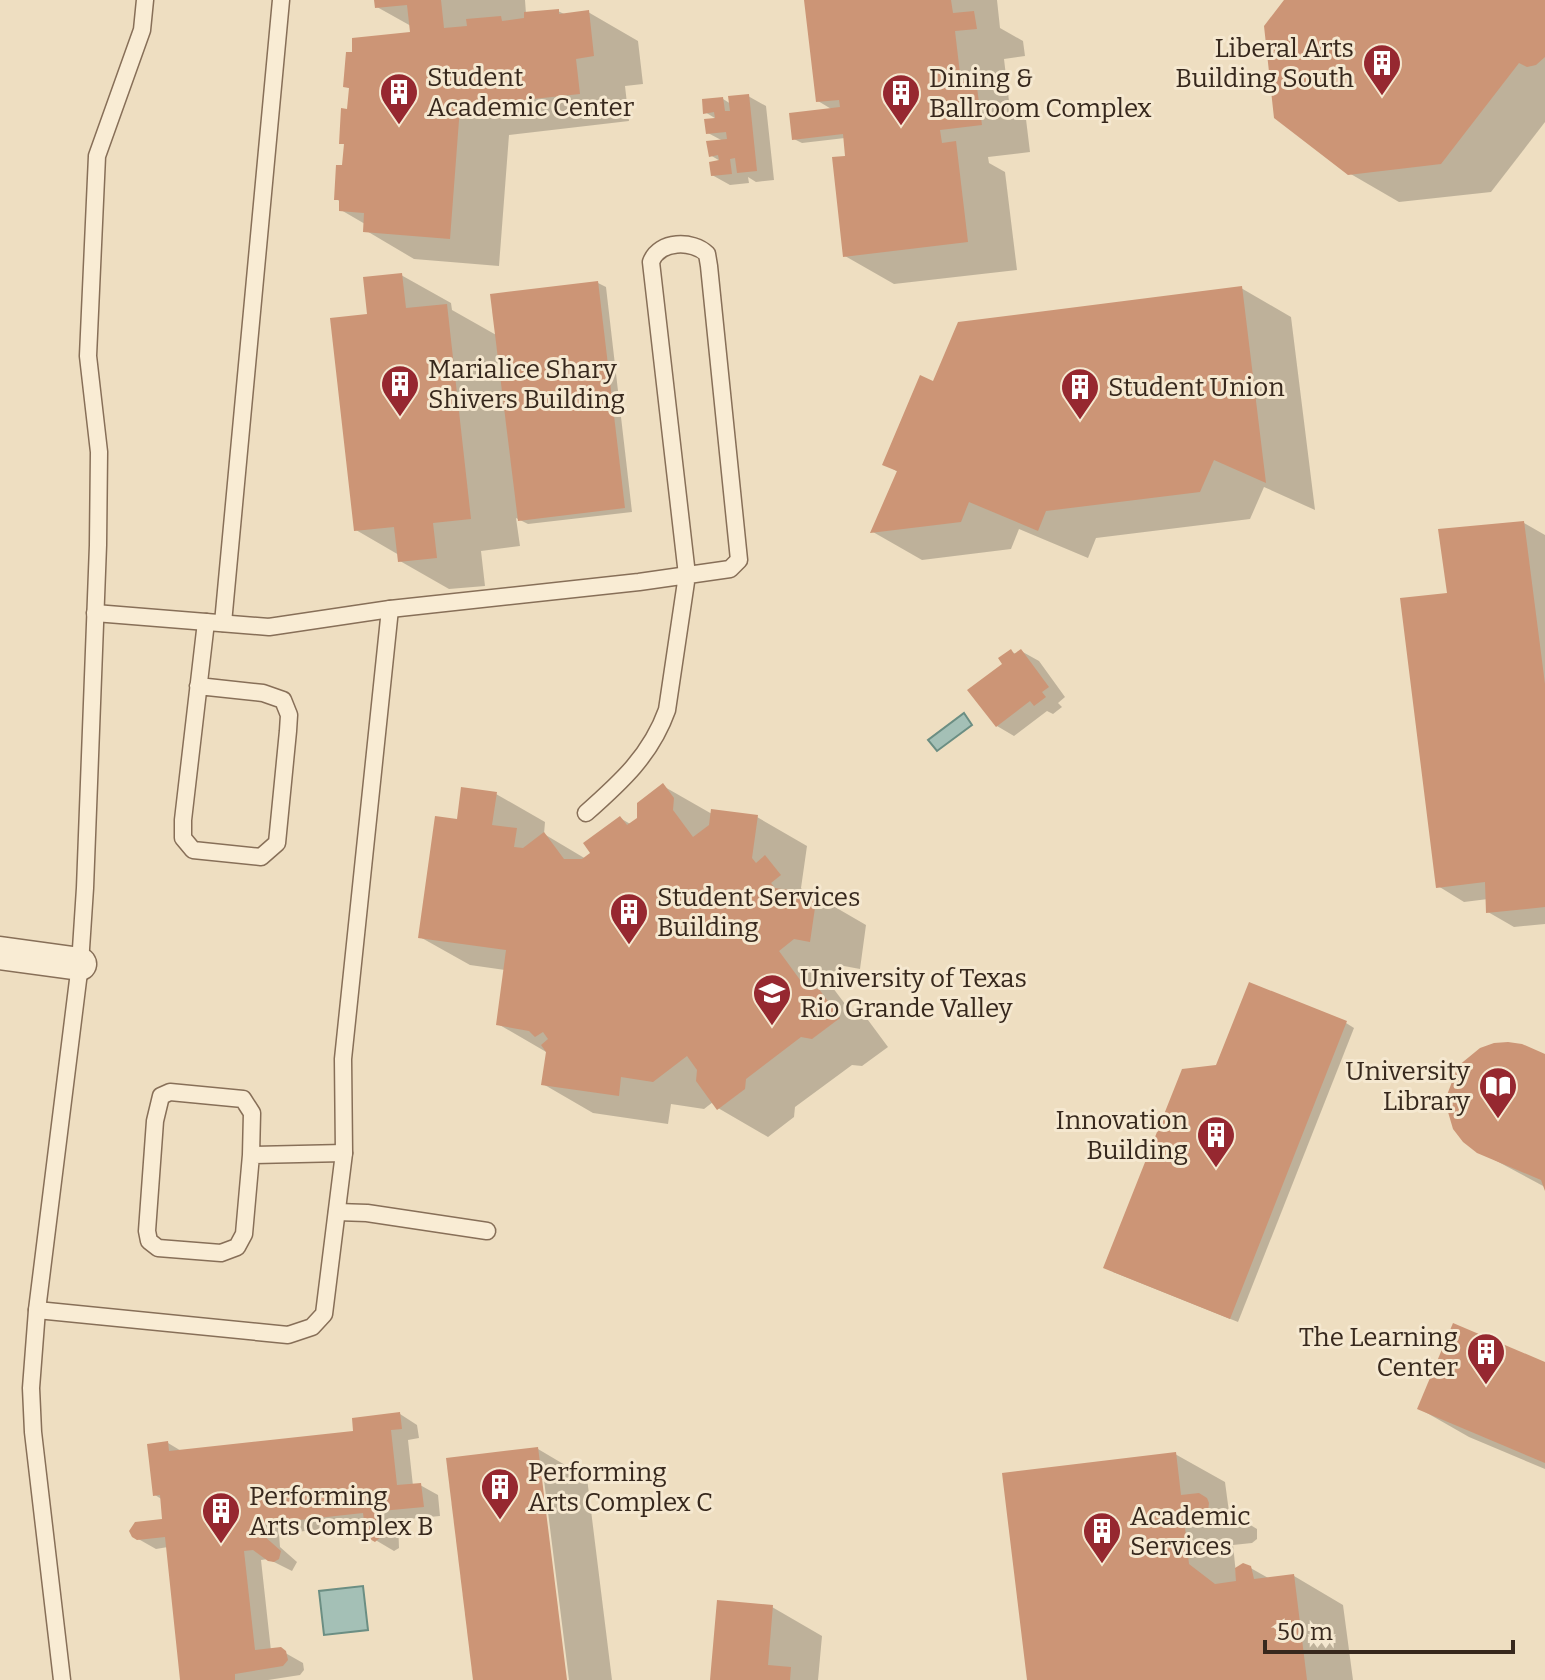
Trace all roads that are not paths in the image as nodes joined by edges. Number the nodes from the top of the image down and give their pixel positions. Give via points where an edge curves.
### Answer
1 (145, 0) edge
2 (281, 0) edge
3 (687, 575) junction
4 (390, 609) junction
5 (95, 613) junction
6 (206, 622) junction
7 (223, 623) junction
8 (198, 686) junction
9 (586, 813) dead end
10 (0, 953) edge
11 (80, 964) junction
12 (344, 1153) junction
13 (251, 1155) junction
14 (337, 1212) junction
15 (487, 1231) dead end
16 (37, 1310) junction
17 (62, 1680) edge

1 - 5 lane via 142,30 97,156 88,356 99,452
2 - 7 lane
3 - 3 lane via 730,569 739,560 707,254 693,245 663,247 651,262
3 - 4 lane
3 - 9 lane via 667,710 659,731 633,770
4 - 7 lane via 269,627
4 - 12 lane via 343,1059
5 - 6 lane
5 - 11 lane
6 - 7 lane
6 - 8 lane
8 - 8 lane via 183,838 193,850 261,857 277,843 289,715 283,700 263,693
10 - 11 street
11 - 16 lane
12 - 13 lane
12 - 14 lane
13 - 13 lane via 252,1113 243,1099 170,1092 161,1096 149,1241 158,1248 221,1253 237,1247 244,1234
14 - 15 lane
14 - 16 lane via 324,1314 312,1327 288,1335
16 - 17 lane via 33,1432

